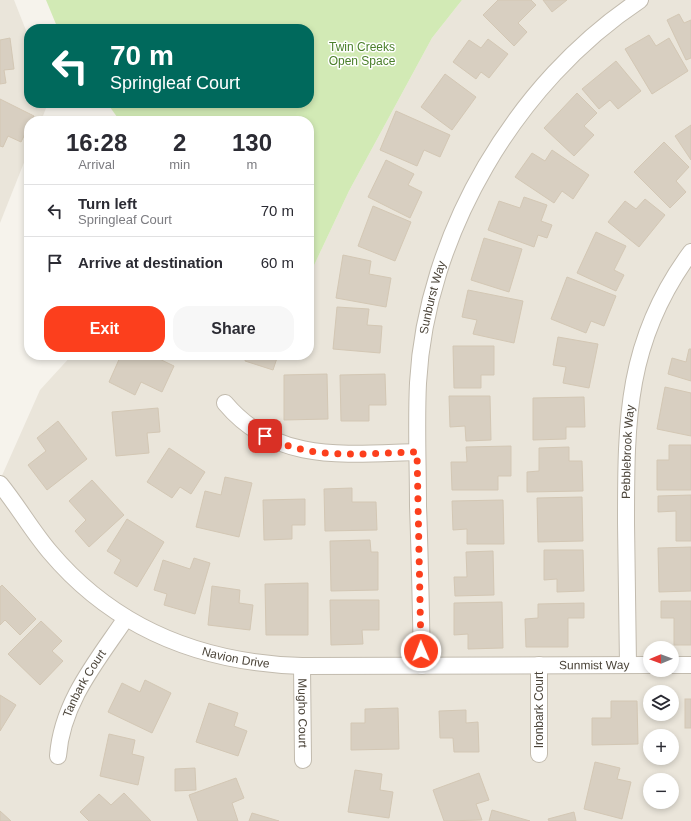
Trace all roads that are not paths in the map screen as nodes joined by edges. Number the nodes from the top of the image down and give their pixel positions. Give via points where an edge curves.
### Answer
1 (640, 0) edge
2 (691, 252) edge
3 (225, 403) dead end
4 (417, 452) junction
5 (0, 484) edge
6 (126, 618) junction
7 (538, 665) junction
8 (628, 665) junction
9 (643, 665) edge
10 (679, 665) edge
11 (691, 665) edge
12 (302, 666) junction
13 (422, 666) junction
14 (539, 754) dead end
15 (58, 756) dead end
16 (302, 760) dead end

1 - 4 street, Sunburst Way via 569,58 533,98 501,141 462,210 443,260 422,347 418,382
2 - 8 street, Pebblebrook Way via 664,296 649,328 630,396 626,453
3 - 4 street via 253,430 276,442 302,450 343,454
4 - 13 street, Sunburst Way
5 - 6 street, Navion Drive via 50,553 99,599
6 - 12 street, Navion Drive via 172,642 220,657 270,665
6 - 15 street, Tanbark Court via 75,694 66,714
7 - 8 street, Sunmist Way
7 - 13 street, Navion Drive
7 - 14 street, Ironbark Court
8 - 9 street, Sunmist Way
10 - 11 street
12 - 13 street, Navion Drive
12 - 16 street, Mugho Court

